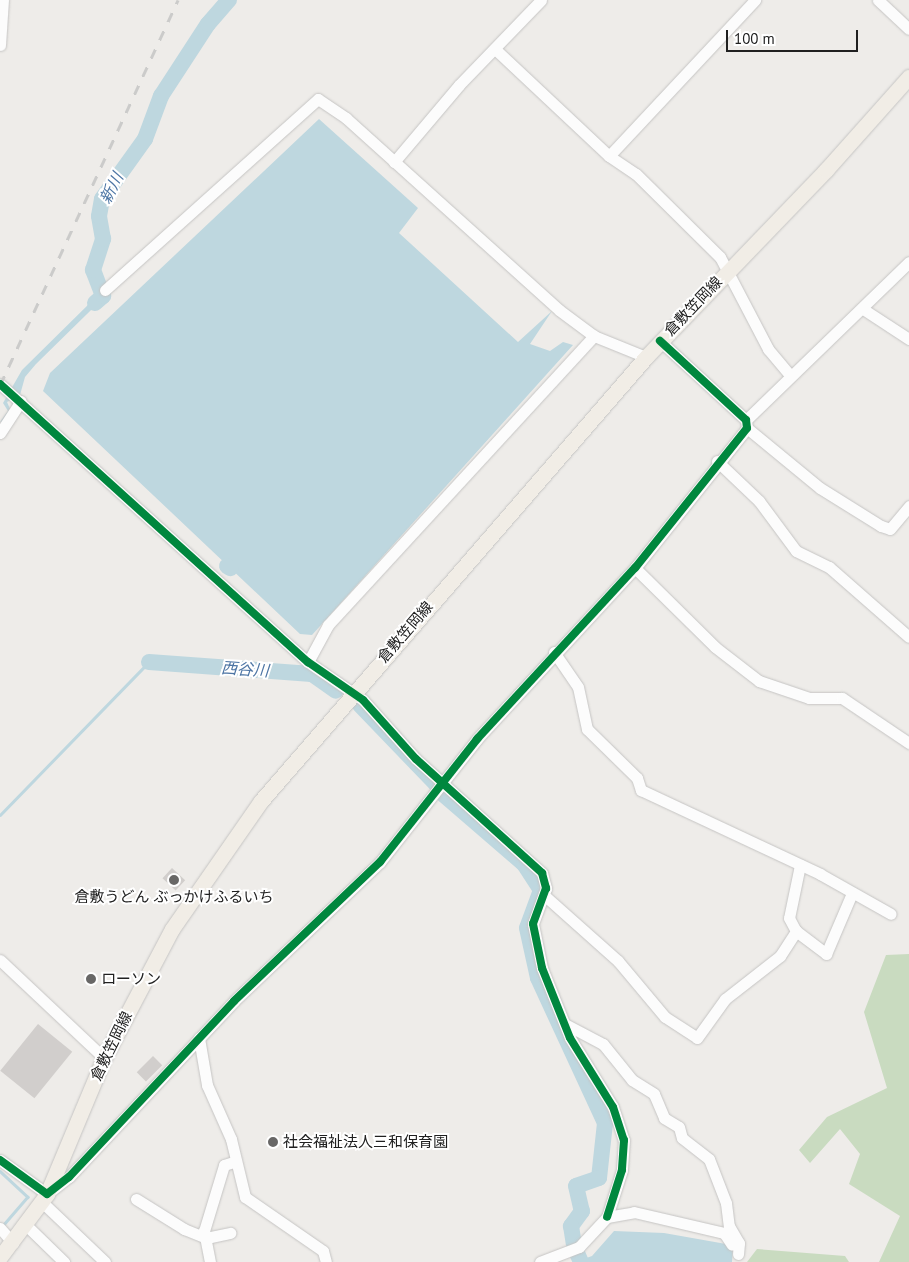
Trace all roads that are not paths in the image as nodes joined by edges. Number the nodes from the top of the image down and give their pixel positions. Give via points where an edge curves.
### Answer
1 (3, 0) edge
2 (541, 0) edge
3 (755, 0) edge
4 (878, 0) edge
5 (909, 29) edge
6 (0, 45) edge
7 (495, 49) junction
8 (909, 77) edge
9 (609, 156) junction
10 (394, 162) junction
11 (909, 262) edge
12 (728, 271) junction
13 (105, 290) dead end
14 (863, 308) junction
15 (594, 336) junction
16 (909, 339) edge
17 (660, 341) junction
18 (646, 357) junction
19 (790, 375) junction
20 (3, 386) edge
21 (21, 401) junction
22 (746, 424) junction
23 (0, 434) edge
24 (717, 461) junction
25 (909, 506) edge
26 (635, 568) junction
27 (909, 637) edge
28 (554, 652) junction
29 (308, 662) junction
30 (353, 691) junction
31 (909, 743) edge
32 (443, 784) junction
33 (800, 864) junction
34 (852, 893) junction
35 (545, 896) junction
36 (891, 914) dead end
37 (796, 931) junction
38 (0, 960) edge
39 (565, 1024) junction
40 (199, 1038) junction
41 (104, 1058) junction
42 (0, 1160) edge
43 (233, 1162) junction
44 (45, 1198) junction
45 (136, 1199) dead end
46 (607, 1217) junction
47 (27, 1226) junction
48 (2, 1229) edge
49 (230, 1233) dead end
50 (206, 1238) junction
51 (13, 1243) junction
52 (0, 1257) edge
53 (739, 1258) edge
54 (64, 1262) edge
55 (105, 1262) edge
56 (210, 1262) edge
57 (326, 1262) edge
58 (540, 1262) edge
59 (545, 1262) edge

1 - 6 street
2 - 7 street
3 - 9 street
4 - 5 street
7 - 9 street
7 - 10 street
8 - 12 main road, 倉敷笠岡線
9 - 12 street via 636,174 720,257
10 - 13 street via 346,118 318,99 312,100
10 - 15 street via 559,310
11 - 14 street
12 - 17 main road, 倉敷笠岡線
12 - 19 street via 768,349
14 - 16 street
14 - 19 street
15 - 18 street
15 - 29 street via 328,625
17 - 18 main road, 倉敷笠岡線
17 - 22 street
18 - 30 main road, 倉敷笠岡線
19 - 22 street
20 - 21 street
21 - 23 street
21 - 29 street
22 - 24 street
22 - 25 street via 820,488 881,526 890,529
24 - 26 street
24 - 27 street via 759,501 796,551 829,567
26 - 28 street
26 - 31 street via 715,647 760,681 808,698 842,698
28 - 32 street
28 - 33 street via 578,687 587,729 636,778 642,790
29 - 30 street
30 - 32 street
30 - 41 main road, 倉敷笠岡線 via 261,802 202,883
32 - 35 street via 542,873 547,881
32 - 40 street via 349,895
33 - 34 street
33 - 37 street via 789,918
34 - 36 street
34 - 37 street via 826,954
35 - 37 street via 618,961 665,1017 697,1038 725,1000 780,956
35 - 39 street via 533,924 535,943
38 - 41 street
39 - 46 street via 613,1107 624,1140 622,1170
39 - 53 street via 603,1044 632,1080 654,1094 664,1118 679,1127 682,1138 709,1159 726,1203 729,1226 739,1243
40 - 43 street via 207,1084 231,1140
40 - 44 street via 76,1171
41 - 44 main road, 倉敷笠岡線
42 - 44 street
43 - 50 street via 224,1165
43 - 57 street via 245,1197 323,1251
44 - 47 main road, 倉敷笠岡線
44 - 55 street
45 - 50 street via 184,1230
46 - 53 street via 634,1212 724,1233
46 - 59 street via 579,1247
47 - 51 main road, 倉敷笠岡線
47 - 54 street
48 - 51 street
49 - 50 street
50 - 56 street
51 - 52 main road, 倉敷笠岡線
58 - 59 street

